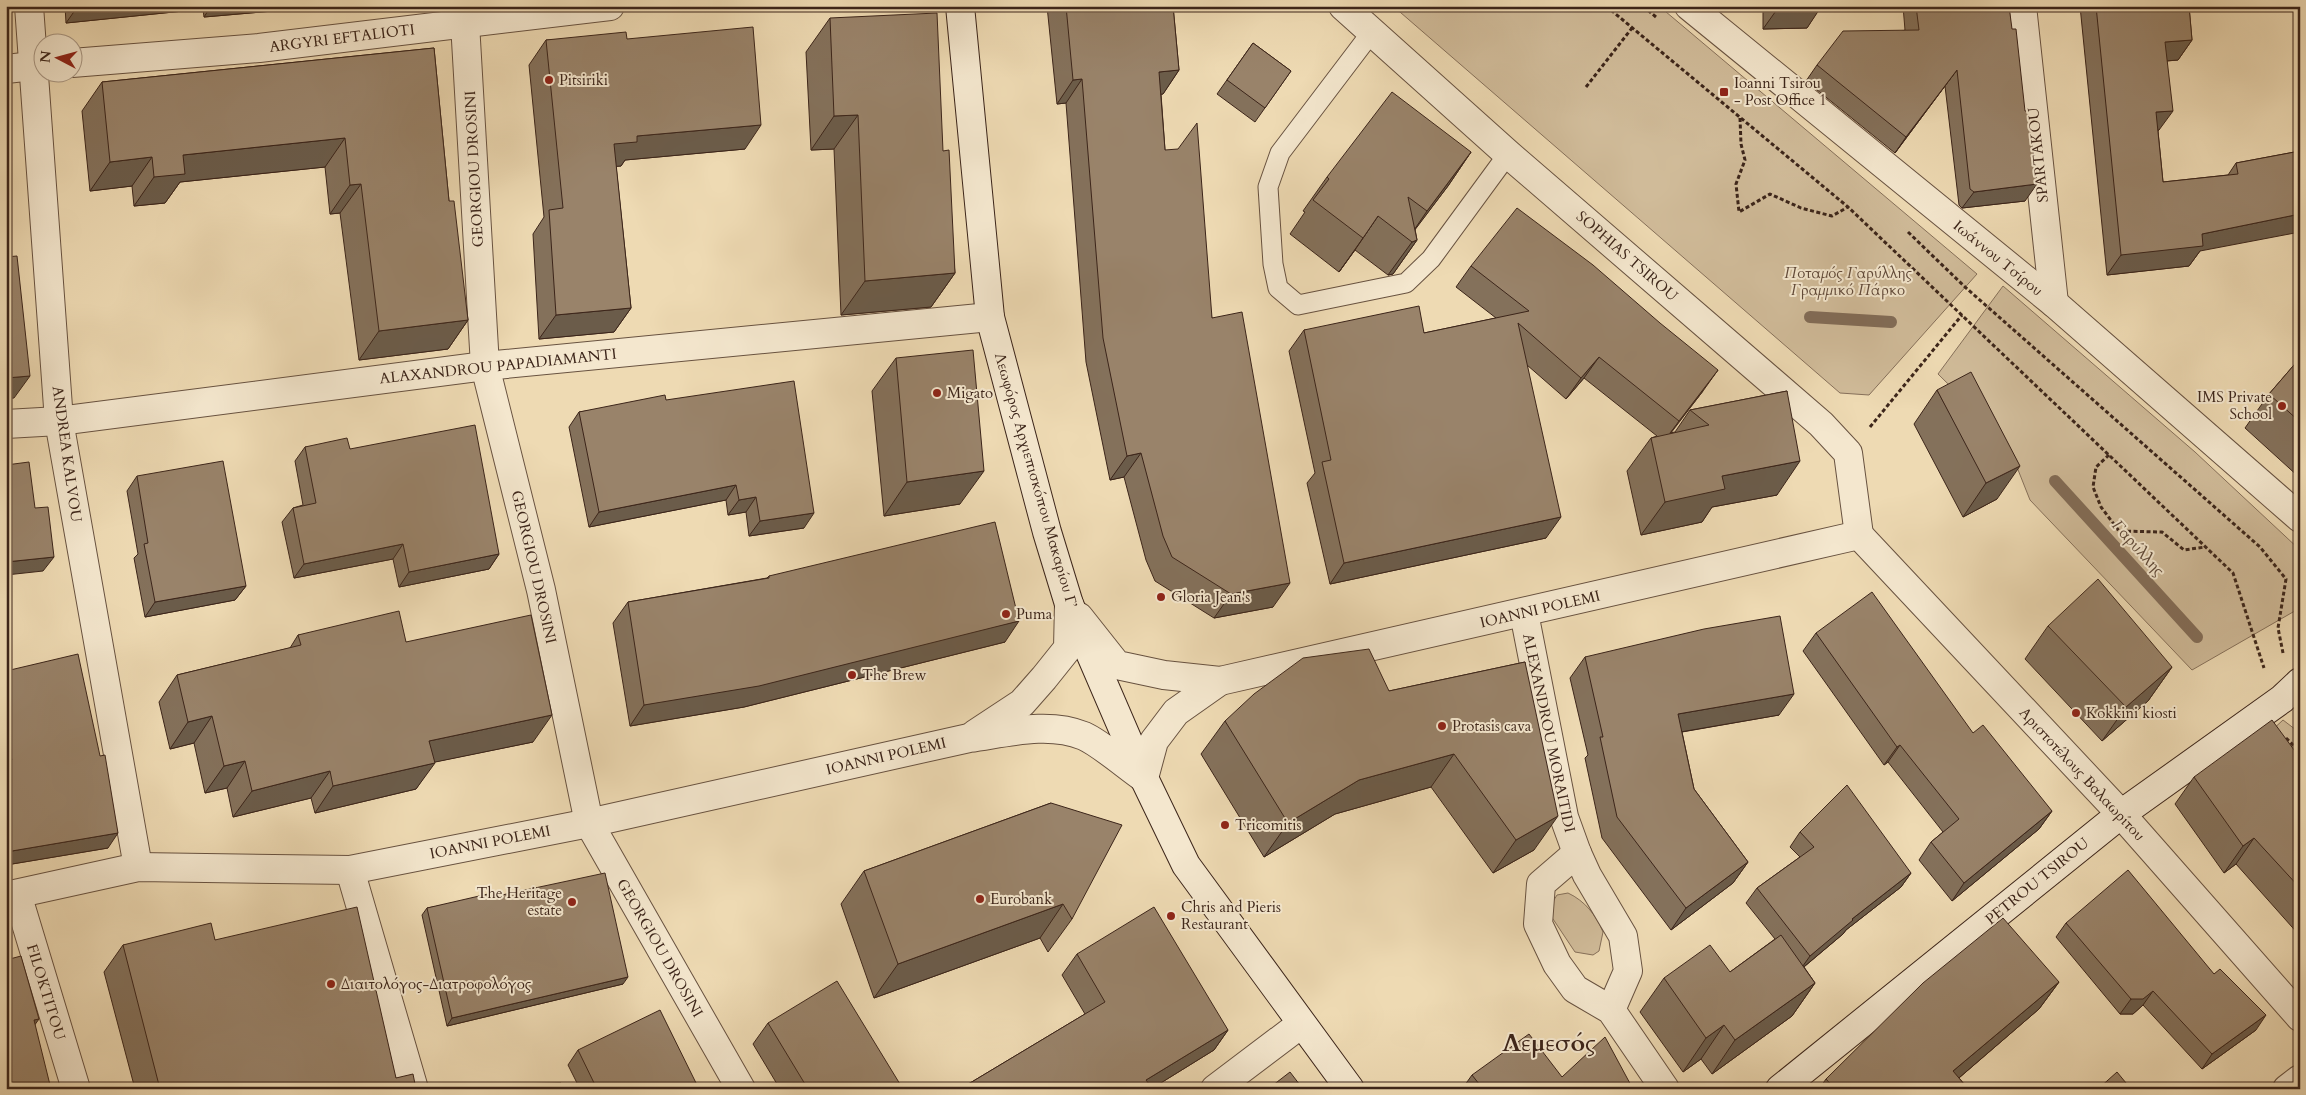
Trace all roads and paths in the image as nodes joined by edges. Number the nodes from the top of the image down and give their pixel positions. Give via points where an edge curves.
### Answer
1 (29, 6) edge
2 (610, 6) edge
3 (960, 6) edge
4 (1342, 6) edge
5 (1606, 6) edge
6 (1643, 6) edge
7 (1689, 6) edge
8 (2022, 6) edge
9 (465, 15) edge
10 (1658, 19) dead end
11 (1632, 28) junction
12 (33, 32) edge
13 (1371, 33) junction
14 (82, 62) edge
15 (32, 67) edge
16 (6, 69) edge
17 (39, 82) edge
18 (1586, 87) dead end
19 (1740, 118) junction
20 (1508, 154) junction
21 (1848, 207) junction
22 (1902, 228) dead end
23 (2054, 303) junction
24 (1962, 315) junction
25 (990, 317) junction
26 (485, 366) junction
27 (58, 421) junction
28 (6, 424) edge
29 (1848, 453) junction
30 (2109, 455) junction
31 (2300, 518) edge
32 (1859, 535) junction
33 (2205, 547) junction
34 (1069, 604) junction
35 (1524, 613) junction
36 (2284, 655) dead end
37 (2266, 673) dead end
38 (1220, 681) junction
39 (2300, 682) edge
40 (969, 738) junction
41 (1144, 778) junction
42 (2120, 814) junction
43 (589, 823) junction
44 (1577, 853) junction
45 (138, 867) junction
46 (350, 870) junction
47 (12, 895) edge
48 (1611, 1010) junction
49 (2300, 1017) edge
50 (1301, 1024) junction
51 (2300, 1079) edge
52 (76, 1089) edge
53 (414, 1089) edge
54 (741, 1089) edge
55 (1215, 1089) edge
56 (1350, 1089) edge
57 (1665, 1089) edge
58 (1780, 1089) edge
59 (2287, 1089) edge

1 - 12 street, ANDREA KALVOU
2 - 9 street, ARGYRI EFTALIOTI
3 - 25 street, Λεωφόρος Αρχιεπισκόπου Μακαρίου Γ’
4 - 13 street, SOPHIAS TSIROU
5 - 11 path
6 - 10 path
7 - 23 street, Ιωάννου Τσίρου
8 - 23 street, SPARTAKOU
9 - 14 street, ARGYRI EFTALIOTI via 259,48
9 - 26 street, GEORGIOU DROSINI
11 - 18 path
11 - 19 path
13 - 20 street, SOPHIAS TSIROU
13 - 20 lane via 1280,153 1268,187 1273,264 1278,288 1298,305 1406,282 1431,259
15 - 16 street
17 - 27 street, ANDREA KALVOU
19 - 21 path
19 - 21 path via 1745,160 1736,184 1739,212 1770,194 1801,208 1832,216
20 - 29 street, SOPHIAS TSIROU via 1822,424
21 - 24 path
22 - 36 path via 2260,547 2286,579 2278,628
23 - 31 street, Ιωάννου Τσίρου
24 - 29 path
24 - 30 path
25 - 26 street, ALAXANDROU PAPADIAMANTI
25 - 34 street, Λεωφόρος Αρχιεπισκόπου Μακαρίου Γ’
26 - 27 street, ALAXANDROU PAPADIAMANTI
26 - 43 street, GEORGIOU DROSINI via 541,590
27 - 28 street, ALAXANDROU PAPADIAMANTI
27 - 45 street, ANDREA KALVOU
29 - 32 street
30 - 33 path
30 - 33 path via 2096,466 2093,487 2101,507 2119,531 2162,532 2184,550
32 - 35 street, IOANNI POLEMI
32 - 42 street, Αριστοτέλους Βαλαωρίτου
33 - 37 path via 2233,572
34 - 38 street, IOANNI POLEMI via 1117,665 1164,676
34 - 40 street, IOANNI POLEMI via 1068,648 1022,703
34 - 41 street, Λεωφόρος Αρχιεπισκόπου Μακαρίου Γ’
35 - 38 street, IOANNI POLEMI
35 - 44 street, ALEXANDROU MORAITIDI via 1564,817
38 - 41 street, IOANNI POLEMI via 1176,712 1154,741
39 - 42 street, PETROU TSIROU via 2282,699
40 - 41 street, IOANNI POLEMI via 1032,729 1062,731 1084,737
40 - 43 street, IOANNI POLEMI
41 - 50 street, Λεωφόρος Αρχιεπισκόπου Μακαρίου Γ’ via 1186,865
42 - 49 street, Αριστοτέλους Βαλαωρίτου
42 - 58 street, PETROU TSIROU
43 - 46 street, IOANNI POLEMI
43 - 54 street, GEORGIOU DROSINI
44 - 48 street, ALEXANDROU MORAITIDI via 1623,936 1628,972
44 - 48 street, ALEXANDROU MORAITIDI via 1541,884 1538,924 1557,964 1575,988
45 - 46 street, IOANNI POLEMI
45 - 47 street, IOANNI POLEMI
46 - 53 street
47 - 52 street, FILOKTITOU
48 - 57 street, ALEXANDROU MORAITIDI
50 - 55 street
50 - 56 street, Λεωφόρος Αρχιεπισκόπου Μακαρίου Γ’
51 - 59 street

